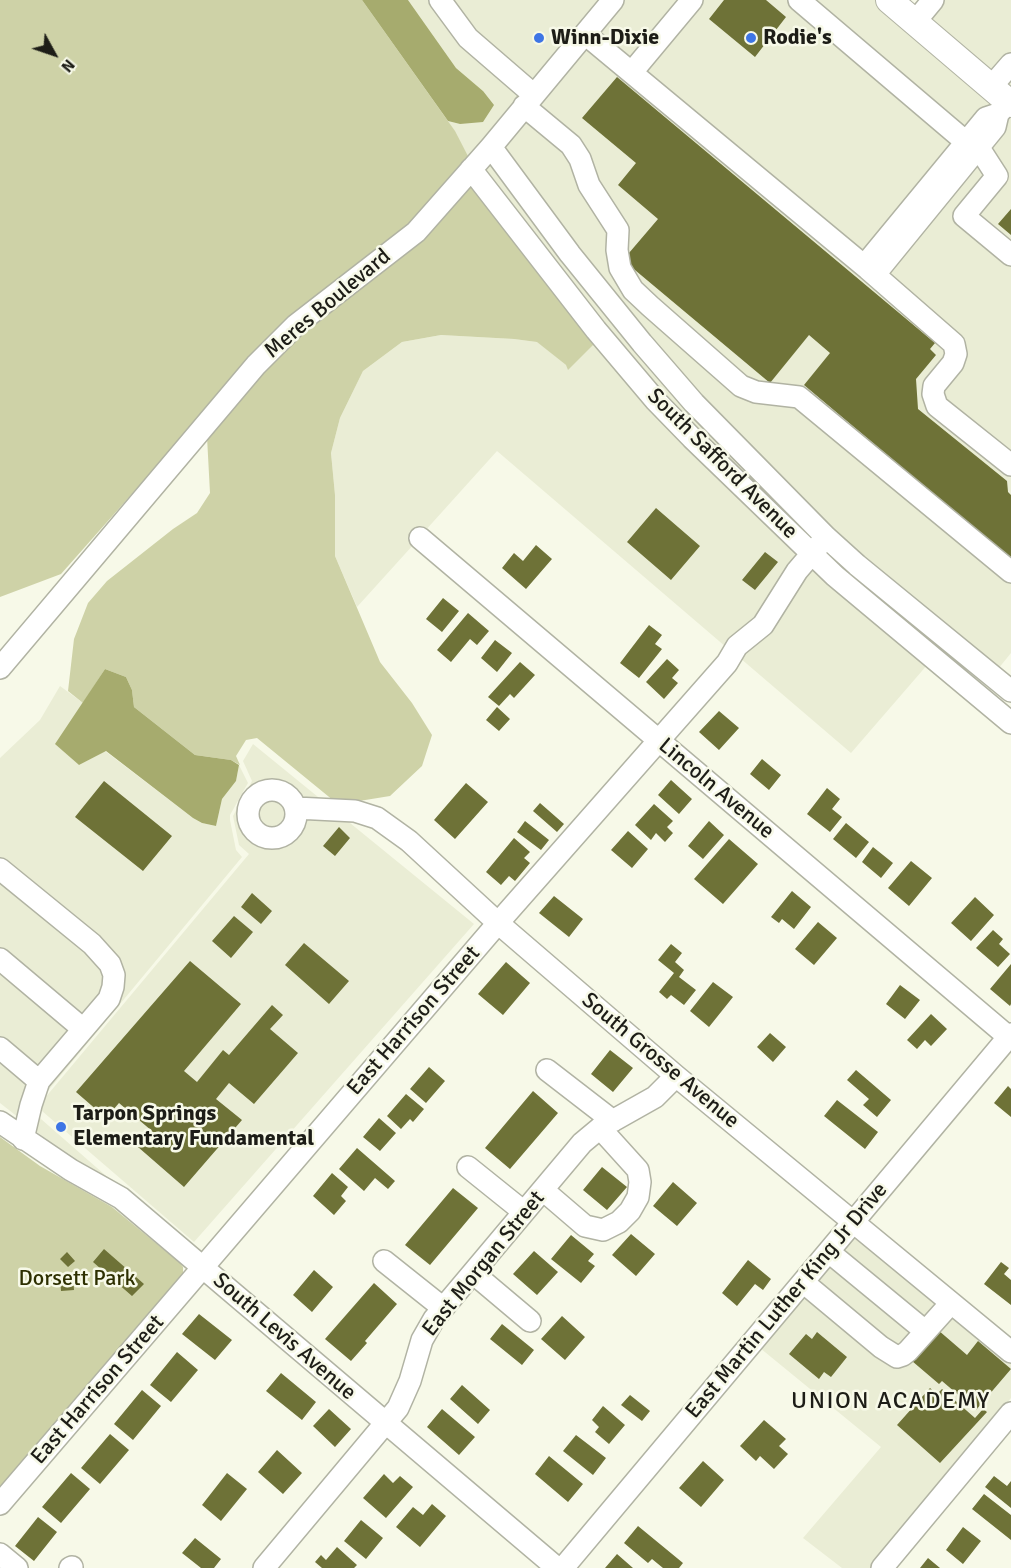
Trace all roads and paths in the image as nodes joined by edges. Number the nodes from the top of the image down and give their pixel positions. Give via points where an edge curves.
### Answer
1 (440, 0) edge
2 (613, 0) edge
3 (799, 0) edge
4 (889, 0) edge
5 (933, 0) edge
6 (682, 3) edge
7 (914, 23) junction
8 (585, 34) junction
9 (1011, 64) edge
10 (632, 72) junction
11 (529, 101) junction
12 (1002, 102) edge
13 (972, 145) junction
14 (491, 147) junction
15 (471, 169) junction
16 (1011, 255) edge
17 (868, 270) junction
18 (1011, 465) edge
19 (826, 537) junction
20 (420, 538) dead end
21 (812, 553) junction
22 (1011, 572) edge
23 (0, 668) edge
24 (1007, 680) edge
25 (984, 700) junction
26 (1011, 723) edge
27 (658, 740) junction
28 (296, 808) dead end
29 (0, 869) edge
30 (498, 923) junction
31 (0, 959) edge
32 (83, 1029) junction
33 (1010, 1037) edge
34 (0, 1048) edge
35 (547, 1070) dead end
36 (676, 1076) junction
37 (39, 1081) junction
38 (0, 1122) edge
39 (606, 1125) junction
40 (23, 1138) junction
41 (468, 1167) dead end
42 (543, 1190) junction
43 (524, 1212) junction
44 (853, 1223) junction
45 (829, 1252) junction
46 (384, 1261) dead end
47 (203, 1268) junction
48 (473, 1273) junction
49 (803, 1282) junction
50 (951, 1303) junction
51 (443, 1308) junction
52 (530, 1321) dead end
53 (925, 1331) junction
54 (1011, 1352) edge
55 (1011, 1413) edge
56 (386, 1424) junction
57 (0, 1504) edge
58 (0, 1554) edge
59 (17, 1568) edge
60 (264, 1568) edge
61 (557, 1568) edge
62 (563, 1568) edge
63 (882, 1568) edge

1 - 11 street via 468,38
2 - 8 street, Meres Boulevard
3 - 13 street
4 - 7 main road
5 - 7 street
6 - 10 street
7 - 12 main road
8 - 10 street
8 - 11 street, Meres Boulevard
9 - 12 street
10 - 17 street
11 - 14 street, Meres Boulevard
11 - 22 street via 580,159 589,185 618,230 620,268 633,290 741,386 756,392 799,397
12 - 13 street via 986,118
13 - 16 street via 997,176 964,216
13 - 17 street via 869,260
14 - 15 street, Meres Boulevard
14 - 19 street, South Safford Avenue via 642,343 694,403
15 - 21 street, South Safford Avenue via 656,401
15 - 23 street, Meres Boulevard via 416,232 296,325 256,365
17 - 18 street via 954,344 953,363 934,386 937,406
19 - 21 street, East Harrison Street
19 - 24 street, South Safford Avenue
20 - 27 street, Lincoln Avenue
21 - 25 street, South Safford Avenue
21 - 27 street, East Harrison Street via 763,625 737,646 727,663
24 - 25 street
25 - 26 street, South Safford Avenue
27 - 30 street, East Harrison Street
27 - 33 street, Lincoln Avenue
28 - 30 street, South Grosse Avenue via 355,811 377,818 409,841
29 - 32 street via 92,944 110,964 114,987 109,999
30 - 36 street, South Grosse Avenue
30 - 47 street, East Harrison Street
31 - 32 street
32 - 37 street
33 - 44 street, East Martin Luther King Jr Drive
34 - 37 street
35 - 39 street
36 - 39 street, East Morgan Street via 656,1097
36 - 44 street, South Grosse Avenue
37 - 40 street
38 - 40 street, South Levis Avenue
39 - 42 street, East Morgan Street via 582,1143
39 - 42 street via 638,1170 639,1197 630,1211 603,1230 585,1226
40 - 47 street, South Levis Avenue via 121,1198
41 - 43 street
42 - 43 street, East Morgan Street
43 - 48 street, East Morgan Street
44 - 45 street, East Martin Luther King Jr Drive
44 - 50 street, South Grosse Avenue
45 - 49 street, East Martin Luther King Jr Drive
45 - 53 street
46 - 51 street
47 - 56 street, South Levis Avenue
47 - 57 street, East Harrison Street
48 - 51 street, East Morgan Street
48 - 52 street
49 - 53 street via 897,1357 908,1351
49 - 62 street, East Martin Luther King Jr Drive
50 - 53 street
50 - 54 street, South Grosse Avenue
51 - 56 street, East Morgan Street via 424,1335 404,1396
55 - 63 street
56 - 60 street, East Morgan Street
56 - 61 street, South Levis Avenue
58 - 59 street

